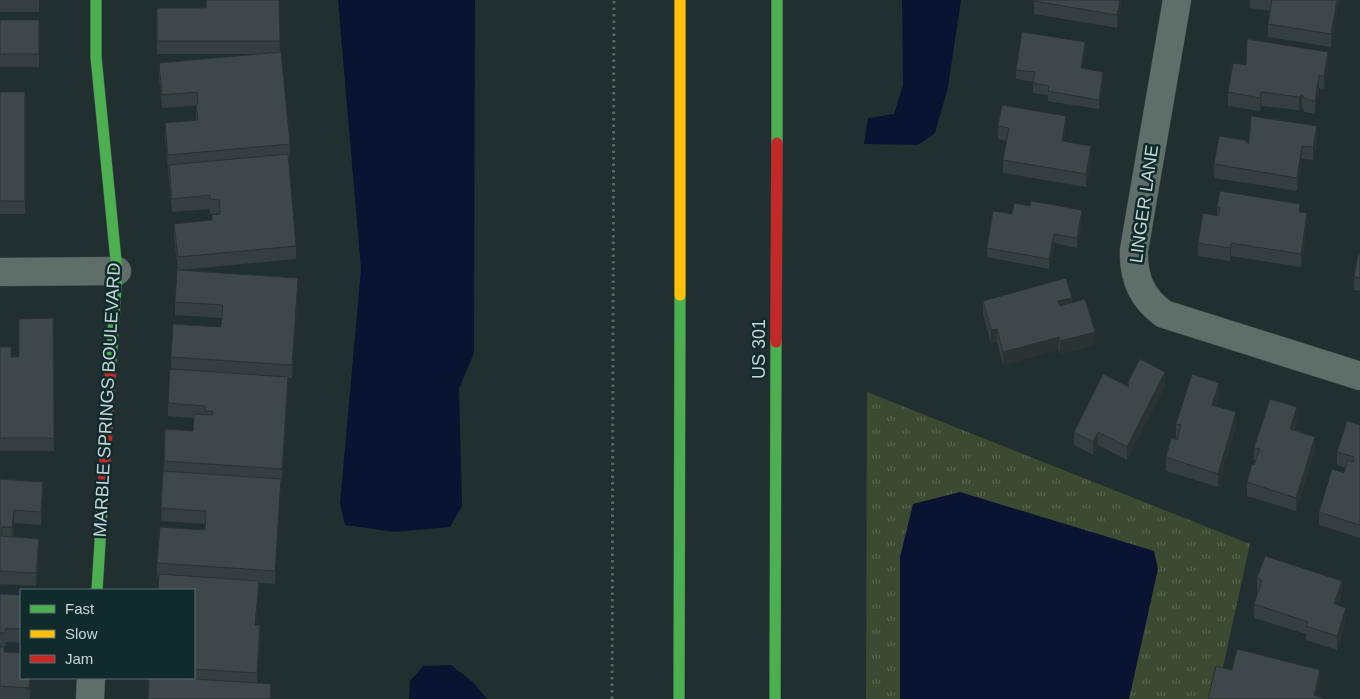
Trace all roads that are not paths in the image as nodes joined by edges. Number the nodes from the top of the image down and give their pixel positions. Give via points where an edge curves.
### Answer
1 (96, 0) edge
2 (680, 0) edge
3 (777, 0) edge
4 (1177, 0) edge
5 (117, 271) junction
6 (0, 272) edge
7 (1360, 376) edge
8 (97, 589) edge
9 (91, 679) edge
10 (90, 699) edge
11 (679, 699) edge
12 (775, 699) edge

1 - 5 main road, MARBLE SPRINGS BOULEVARD via 96,57
2 - 11 main road
3 - 12 main road, US 301 / US 301
4 - 7 street, LINGER LANE via 1134,250 1133,267 1137,281 1151,305 1164,314
5 - 6 street
5 - 8 main road, MARBLE SPRINGS BOULEVARD
9 - 10 street

